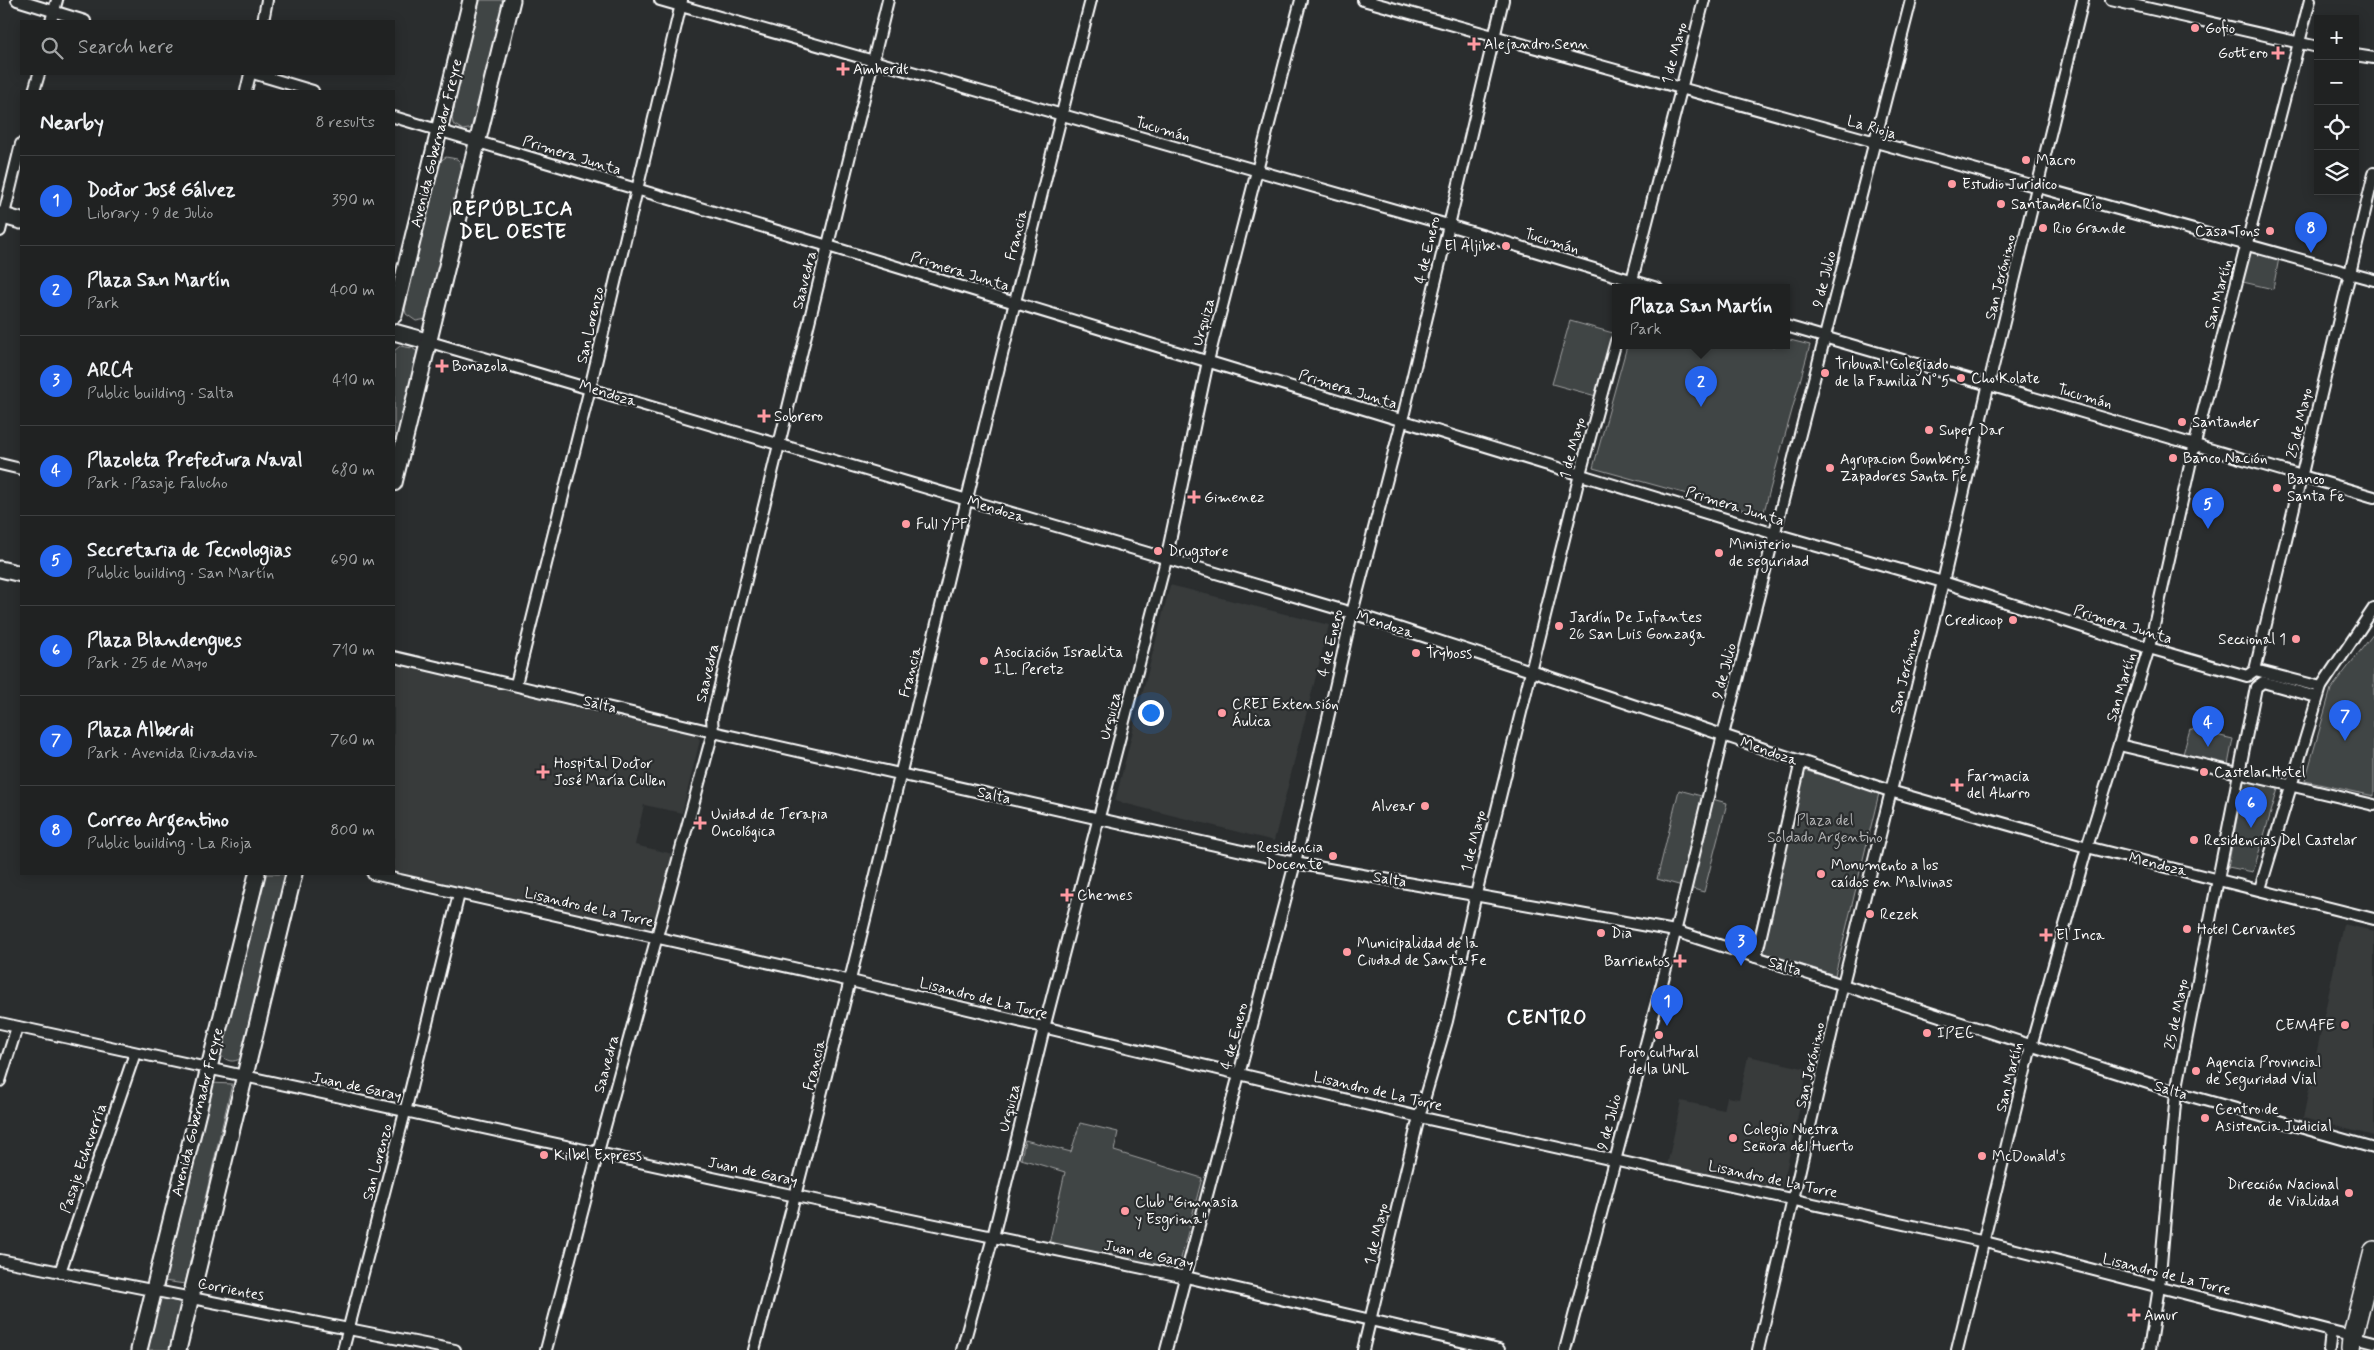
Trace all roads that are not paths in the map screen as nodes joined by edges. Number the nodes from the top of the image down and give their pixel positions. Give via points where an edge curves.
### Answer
1 (17, 0) edge
2 (57, 0) edge
3 (268, 0) edge
4 (472, 0) edge
5 (512, 0) edge
6 (660, 0) edge
7 (888, 0) edge
8 (1091, 0) edge
9 (1301, 0) edge
10 (1363, 0) edge
11 (1503, 0) edge
12 (1704, 0) edge
13 (1911, 0) edge
14 (2083, 0) edge
15 (2111, 0) edge
16 (2310, 0) edge
17 (682, 3) edge
18 (53, 16) edge
19 (79, 20) edge
20 (262, 20) edge
21 (1494, 36) junction
22 (2298, 43) junction
23 (2314, 46) edge
24 (2359, 56) edge
25 (2374, 58) edge
26 (873, 60) junction
27 (38, 75) edge
28 (250, 75) edge
29 (259, 75) edge
30 (1680, 89) junction
31 (34, 90) edge
32 (246, 90) edge
33 (310, 90) edge
34 (1061, 115) junction
35 (395, 117) edge
36 (439, 131) junction
37 (476, 141) junction
38 (1873, 142) junction
39 (20, 148) edge
40 (1259, 172) junction
41 (2374, 173) edge
42 (2038, 189) junction
43 (637, 190) junction
44 (2, 216) edge
45 (20, 221) edge
46 (1448, 226) junction
47 (0, 232) edge
48 (2246, 244) junction
49 (828, 246) junction
50 (2350, 272) junction
51 (2374, 280) edge
52 (1628, 284) edge
53 (1631, 284) edge
54 (1014, 303) junction
55 (395, 311) edge
56 (1790, 327) edge
57 (395, 332) edge
58 (1824, 337) junction
59 (430, 342) junction
60 (1614, 349) edge
61 (1208, 361) junction
62 (1989, 383) junction
63 (590, 388) junction
64 (1402, 421) junction
65 (2194, 443) junction
66 (777, 444) junction
67 (0, 464) edge
68 (20, 469) edge
69 (1580, 474) junction
70 (2303, 475) junction
71 (395, 479) edge
72 (2374, 497) edge
73 (968, 500) junction
74 (1775, 534) junction
75 (1166, 560) junction
76 (0, 569) edge
77 (20, 574) edge
78 (1943, 582) junction
79 (2374, 608) edge
80 (1352, 613) junction
81 (2149, 648) junction
82 (395, 657) edge
83 (1531, 671) junction
84 (2251, 673) junction
85 (516, 684) junction
86 (2319, 692) junction
87 (714, 732) junction
88 (1723, 735) junction
89 (2119, 745) junction
90 (1801, 761) junction
91 (2239, 772) junction
92 (901, 774) junction
93 (2291, 784) junction
94 (1890, 791) junction
95 (2374, 805) edge
96 (1099, 819) junction
97 (2087, 847) junction
98 (1295, 863) junction
99 (257, 875) edge
100 (294, 875) edge
101 (378, 875) edge
102 (2218, 879) junction
103 (2260, 889) junction
104 (459, 894) junction
105 (1476, 894) junction
106 (2374, 919) edge
107 (1675, 931) junction
108 (657, 938) junction
109 (1756, 957) junction
110 (851, 981) junction
111 (1843, 984) junction
112 (0, 1023) edge
113 (17, 1027) junction
114 (1044, 1028) junction
115 (2031, 1046) junction
116 (135, 1053) junction
117 (207, 1069) junction
118 (1239, 1074) junction
119 (243, 1076) junction
120 (0, 1081) edge
121 (2176, 1092) junction
122 (406, 1112) junction
123 (1419, 1117) junction
124 (2374, 1148) edge
125 (598, 1152) junction
126 (1614, 1160) junction
127 (796, 1196) junction
128 (1795, 1199) junction
129 (993, 1237) junction
130 (1985, 1242) junction
131 (2374, 1251) edge
132 (0, 1260) edge
133 (60, 1272) junction
134 (1186, 1276) junction
135 (2159, 1287) junction
136 (154, 1290) junction
137 (191, 1296) junction
138 (1371, 1319) junction
139 (348, 1328) junction
140 (2331, 1331) junction
141 (2374, 1342) edge
142 (2352, 1344) edge
143 (139, 1350) edge
144 (178, 1350) edge
145 (342, 1350) edge
146 (455, 1350) edge
147 (546, 1350) edge
148 (754, 1350) edge
149 (962, 1350) edge
150 (1166, 1350) edge
151 (1363, 1350) edge
152 (1499, 1350) edge
153 (1565, 1350) edge
154 (1758, 1350) edge
155 (1957, 1350) edge
156 (2149, 1350) edge
157 (2329, 1350) edge

1 - 18 street
2 - 18 street
3 - 20 street
4 - 36 main road, Avenida Gobernador Freyre
5 - 37 main road
6 - 17 street, Tucumán
7 - 26 street, Saavedra
8 - 34 street, Francia
9 - 40 street, Urquiza
10 - 21 street, La Rioja
11 - 21 street, 4 de Enero
12 - 30 street, 1 de Mayo
13 - 38 street, 9 de Julio
14 - 42 street, San Jerónimo
15 - 22 street
16 - 22 street, San Martín
17 - 26 street, Tucumán
17 - 43 street, San Lorenzo
18 - 19 street
21 - 30 street, La Rioja
21 - 46 street, 4 de Enero
22 - 23 street
22 - 48 street, San Martín
24 - 25 street
26 - 34 street, Tucumán
26 - 49 street, Saavedra
27 - 31 street
28 - 32 street
29 - 33 street
30 - 38 street, La Rioja
30 - 53 street, 1 de Mayo
34 - 40 street, Tucumán
34 - 54 street, Francia
35 - 36 street, Primera Junta
36 - 37 street, Primera Junta
36 - 55 main road, Avenida Gobernador Freyre
37 - 43 street, Primera Junta
37 - 59 main road
38 - 42 street, La Rioja
38 - 58 street, 9 de Julio
39 - 44 street
40 - 46 street, Tucumán
40 - 61 street, Urquiza
41 - 50 street, 25 de Mayo
42 - 48 street, La Rioja
42 - 62 street, San Jerónimo
43 - 49 street, Primera Junta
43 - 63 street, San Lorenzo
44 - 45 main road
44 - 47 street
46 - 52 street, Tucumán
46 - 64 street, 4 de Enero
48 - 50 street, La Rioja
48 - 65 street, San Martín
49 - 54 street, Primera Junta
49 - 66 street, Saavedra
50 - 51 street, La Rioja
50 - 70 street, 25 de Mayo
54 - 61 street, Primera Junta
54 - 73 street, Francia
56 - 58 street, Tucumán
57 - 59 main road, Mendoza
58 - 62 street, Tucumán
58 - 74 street, 9 de Julio
59 - 63 street, Mendoza
59 - 71 main road
60 - 69 street, 1 de Mayo
61 - 64 street, Primera Junta
61 - 75 street, Urquiza
62 - 65 street, Tucumán
62 - 78 street, San Jerónimo
63 - 66 street, Mendoza
63 - 85 street, San Lorenzo
64 - 69 street, Primera Junta
64 - 80 street, 4 de Enero
65 - 70 street, Tucumán
65 - 81 street, San Martín
66 - 73 street, Mendoza
66 - 87 street, Saavedra via 712,718
67 - 68 street
69 - 74 street, Primera Junta
69 - 83 street, 1 de Mayo
70 - 72 street, Tucumán
70 - 84 street, 25 de Mayo
73 - 75 street, Mendoza
73 - 92 street, Francia
74 - 78 street, Primera Junta
74 - 88 street, 9 de Julio
75 - 80 street, Mendoza
75 - 96 street, Urquiza
76 - 77 main road
78 - 81 street, Primera Junta
78 - 94 street, San Jerónimo
79 - 86 street
80 - 83 street, Mendoza
80 - 98 street, 4 de Enero
81 - 84 street, Primera Junta
81 - 89 street, San Martín
82 - 85 street, Salta
83 - 88 street, Mendoza
83 - 105 street, 1 de Mayo
84 - 86 street, Primera Junta
85 - 87 street, Salta
86 - 91 street, 25 de Mayo via 2263,682 2256,686
86 - 93 street
87 - 92 street, Salta
87 - 108 street, Saavedra
88 - 90 street, Mendoza
88 - 107 street, 9 de Julio
89 - 91 street
89 - 97 street, San Martín
90 - 94 street, Mendoza
90 - 109 street
91 - 93 street
91 - 102 street, 25 de Mayo
92 - 96 street, Salta
92 - 110 street, Francia
93 - 95 street
93 - 103 street
94 - 97 street, Mendoza
94 - 111 street, San Jerónimo
96 - 98 street, Salta
96 - 114 street, Urquiza
97 - 102 street, Mendoza
97 - 115 street, San Martín
98 - 105 street, Salta
98 - 118 street, 4 de Enero
99 - 117 main road, Avenida Gobernador Freyre
100 - 119 main road
101 - 104 street, Lisandro de La Torre
102 - 103 street, Mendoza
102 - 121 street, 25 de Mayo
103 - 106 street, Mendoza
104 - 108 street, Lisandro de La Torre
104 - 122 street, San Lorenzo
105 - 107 street, Salta
105 - 123 street, 1 de Mayo via 1447,1021
107 - 109 street, Salta
107 - 126 street, 9 de Julio
108 - 110 street, Lisandro de La Torre
108 - 125 street, Saavedra
109 - 111 street, Salta
110 - 114 street, Lisandro de La Torre
110 - 127 street, Francia
111 - 115 street, Salta
111 - 128 street, San Jerónimo
112 - 113 street, Juan de Garay
113 - 116 street, Juan de Garay
113 - 120 street
114 - 118 street, Lisandro de La Torre
114 - 129 street, Urquiza
115 - 121 street, Salta
115 - 130 street, San Martín
116 - 117 street, Juan de Garay
116 - 133 street, Pasaje Echeverría
117 - 119 street, Juan de Garay
117 - 136 main road, Avenida Gobernador Freyre
118 - 123 street, Lisandro de La Torre
118 - 134 street, 4 de Enero
119 - 122 street, Juan de Garay
119 - 137 main road
121 - 124 street, Salta
121 - 135 street, 25 de Mayo
122 - 125 street, Juan de Garay
122 - 139 street, San Lorenzo
123 - 126 street, Lisandro de La Torre
123 - 138 street, 1 de Mayo
125 - 127 street, Juan de Garay
125 - 147 street, Saavedra
126 - 128 street, Lisandro de La Torre
126 - 153 street, 9 de Julio
127 - 129 street, Juan de Garay
127 - 148 street, Francia
128 - 130 street, Lisandro de La Torre
128 - 154 street, San Jerónimo
129 - 134 street, Juan de Garay
129 - 149 street, Urquiza
130 - 135 street, Lisandro de La Torre
130 - 155 street, San Martín
131 - 142 highway
132 - 133 street, Corrientes
133 - 136 street, Corrientes
134 - 138 street, Juan de Garay
134 - 150 street, 4 de Enero
135 - 140 street, Lisandro de La Torre
135 - 156 street, 25 de Mayo
136 - 137 street, Corrientes
136 - 143 main road, Avenida Gobernador Freyre
137 - 139 street, Corrientes
137 - 144 main road
138 - 151 street, 1 de Mayo
138 - 152 street, Juan de Garay
139 - 145 street, San Lorenzo
139 - 146 street, Corrientes
140 - 142 street, Lisandro de La Torre
140 - 157 street
141 - 142 street, Lisandro de La Torre

